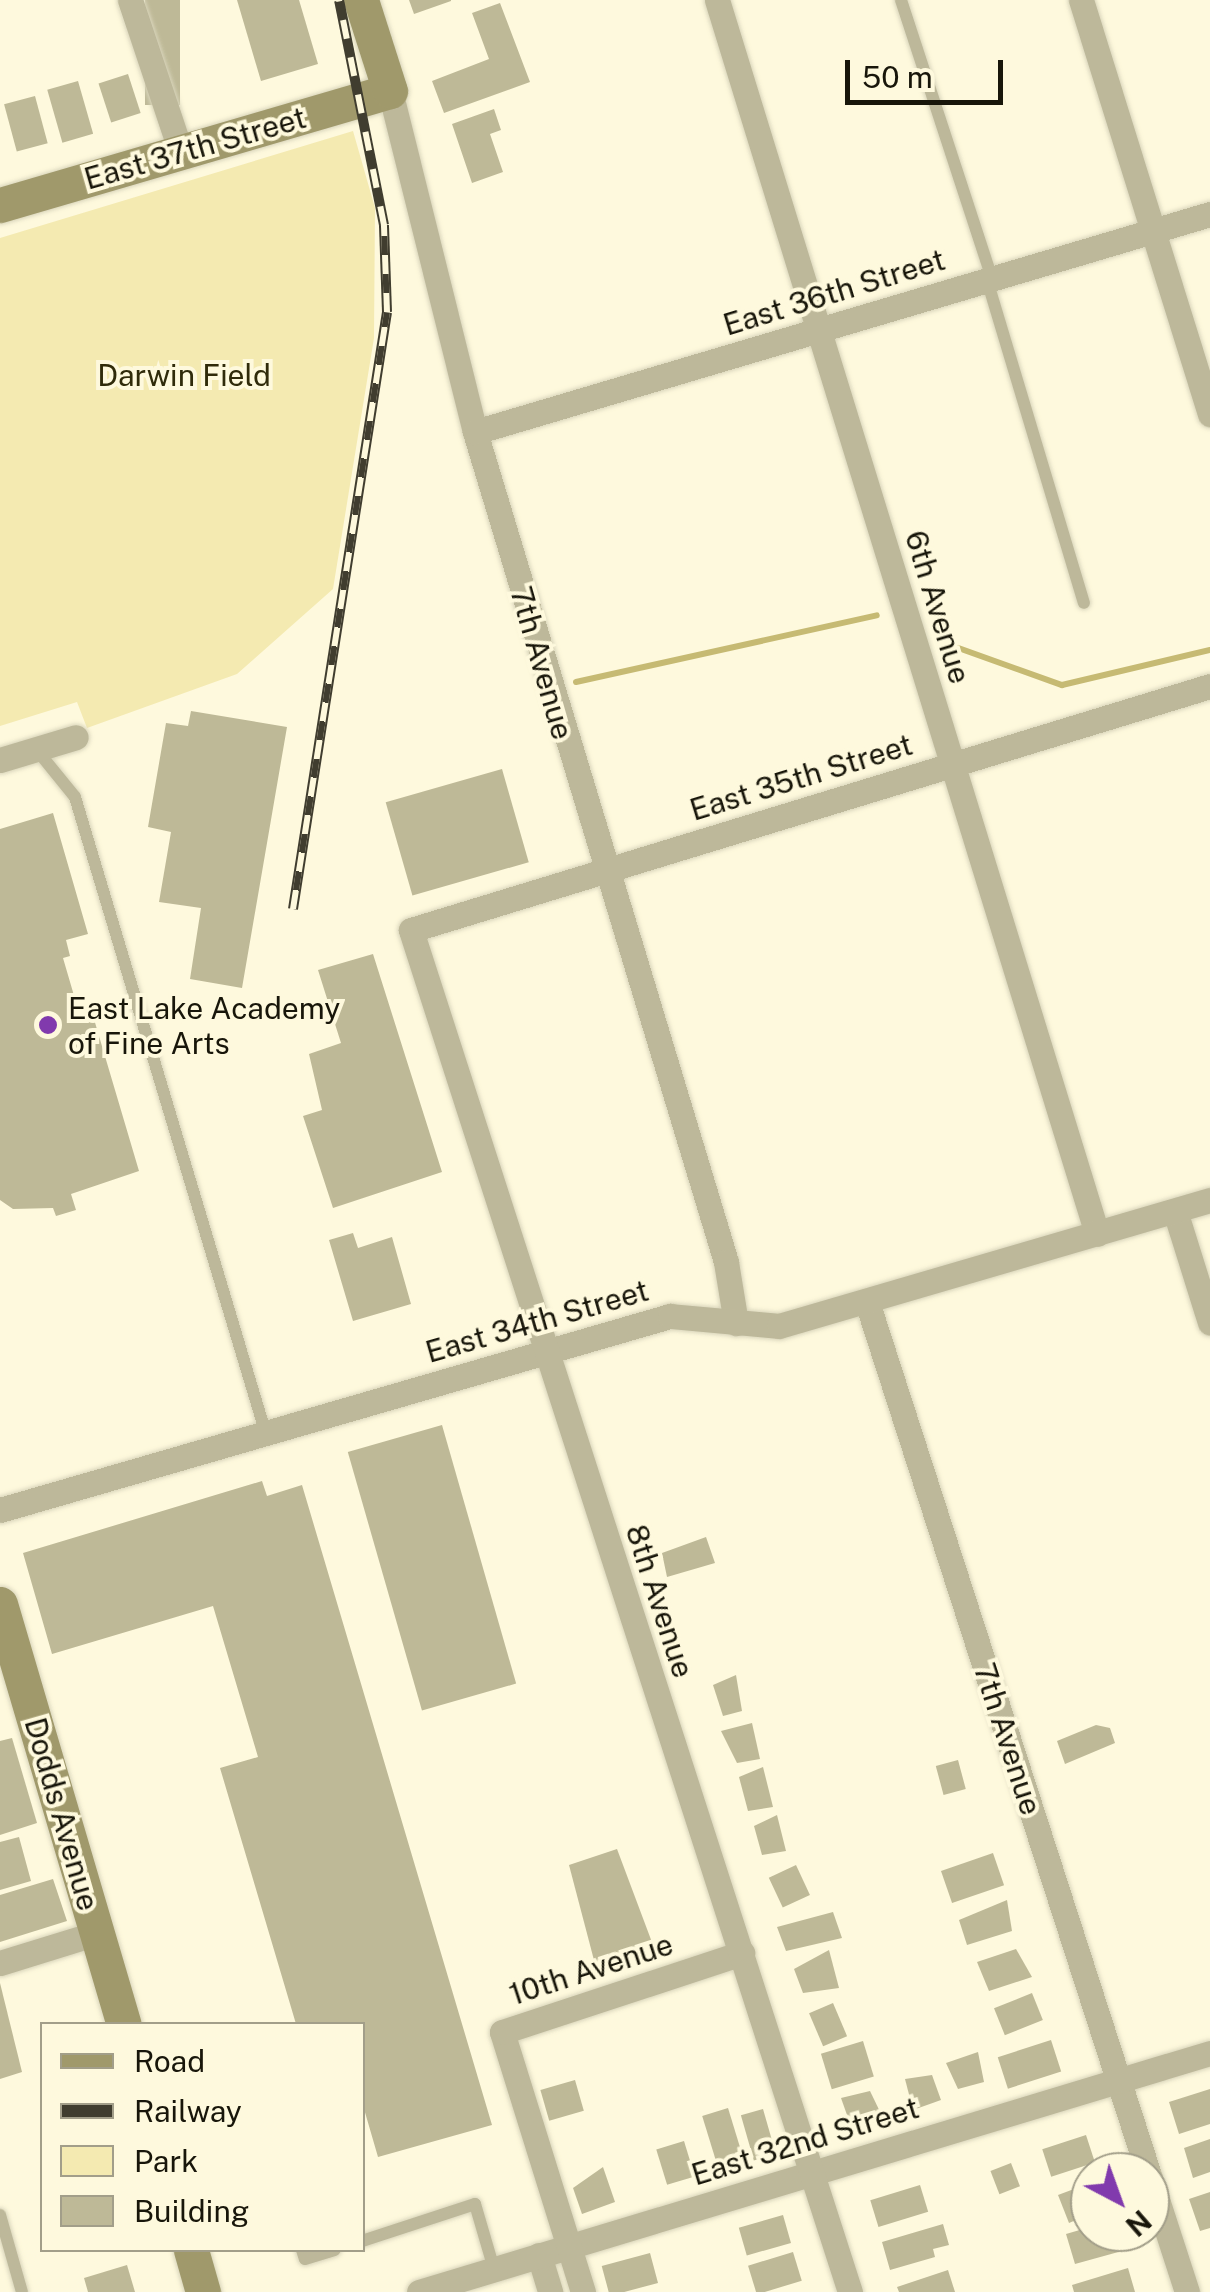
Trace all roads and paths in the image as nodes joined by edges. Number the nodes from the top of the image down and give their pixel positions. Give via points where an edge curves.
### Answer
1 (130, 0) edge
2 (361, 0) edge
3 (717, 0) edge
4 (901, 0) edge
5 (1081, 0) edge
6 (390, 91) junction
7 (180, 152) junction
8 (0, 205) edge
9 (1210, 214) edge
10 (1152, 231) junction
11 (990, 280) junction
12 (820, 330) junction
13 (1210, 414) edge
14 (475, 432) junction
15 (1084, 603) dead end
16 (1210, 686) edge
17 (76, 737) dead end
18 (36, 749) junction
19 (0, 760) edge
20 (954, 764) junction
21 (603, 872) junction
22 (412, 930) joint
23 (1210, 1200) edge
24 (1175, 1210) junction
25 (1097, 1234) junction
26 (868, 1305) junction
27 (736, 1323) junction
28 (1210, 1323) edge
29 (544, 1352) junction
30 (266, 1434) junction
31 (0, 1510) edge
32 (0, 1604) edge
33 (97, 1933) junction
34 (742, 1953) junction
35 (0, 1963) edge
36 (123, 2022) edge
37 (1210, 2053) edge
38 (1118, 2080) junction
39 (1141, 2152) edge
40 (811, 2172) junction
41 (0, 2215) edge
42 (365, 2240) edge
43 (1170, 2240) edge
44 (568, 2246) junction
45 (192, 2252) edge
46 (303, 2252) edge
47 (330, 2252) edge
48 (539, 2255) junction
49 (494, 2270) junction
50 (22, 2292) edge
51 (203, 2292) edge
52 (419, 2292) edge
53 (550, 2292) edge
54 (583, 2292) edge
55 (850, 2292) edge
56 (1187, 2292) edge

1 - 7 street
2 - 6 street, 7th Avenue
3 - 12 street, 6th Avenue
4 - 11 lane
5 - 10 street
6 - 7 street, East 37th Street
6 - 14 street, 7th Avenue
7 - 8 street, East 37th Street
9 - 10 street, East 36th Street
10 - 11 street, East 36th Street
10 - 13 street
11 - 12 street, East 36th Street
11 - 15 lane
12 - 14 street, East 36th Street
12 - 20 street, 6th Avenue
14 - 21 street, 7th Avenue
16 - 20 street, East 35th Street
17 - 18 street
18 - 19 street
18 - 30 lane via 75,797
20 - 21 street, East 35th Street
20 - 25 street, 6th Avenue
21 - 22 street, East 35th Street
21 - 27 street, 7th Avenue via 726,1262
22 - 29 street, 8th Avenue
23 - 24 street, East 34th Street
24 - 25 street, East 34th Street
24 - 28 street
25 - 26 street, East 34th Street
26 - 27 street, East 34th Street via 779,1326
26 - 38 street, 7th Avenue
27 - 29 street, East 34th Street via 670,1316
29 - 30 street, East 34th Street
29 - 34 street, 8th Avenue
30 - 31 street, East 34th Street
32 - 33 street, Dodds Avenue
33 - 35 street
33 - 36 street, Dodds Avenue
34 - 40 street, 8th Avenue
34 - 44 street, 10th Avenue via 502,2032
37 - 38 street, East 32nd Street
38 - 39 street, 7th Avenue
38 - 40 street, East 32nd Street
40 - 44 street, East 32nd Street
40 - 55 street, 8th Avenue
41 - 50 lane
42 - 49 lane via 475,2204
43 - 56 street, 7th Avenue
44 - 48 street, East 32nd Street
44 - 54 street
45 - 51 street
46 - 47 lane via 305,2260
48 - 49 street, East 32nd Street
48 - 53 street
49 - 52 street, East 32nd Street

